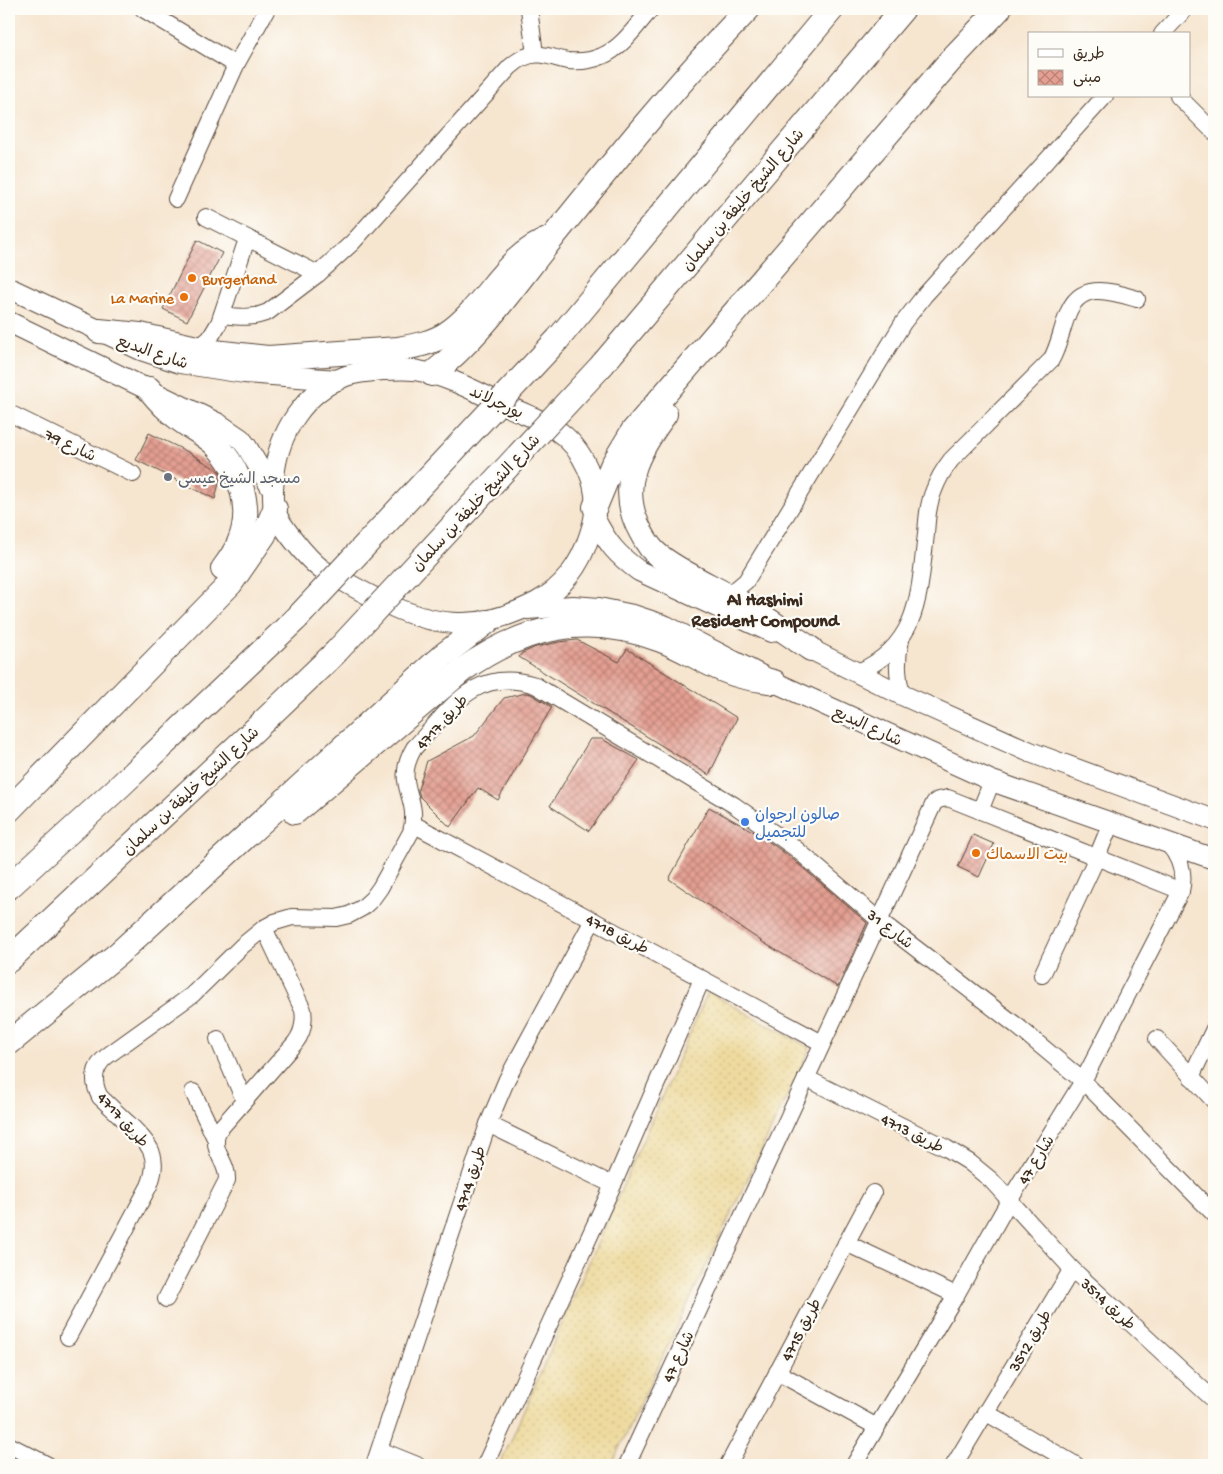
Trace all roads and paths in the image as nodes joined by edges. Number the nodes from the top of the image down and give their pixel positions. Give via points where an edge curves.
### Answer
1 (143, 9) edge
2 (267, 9) edge
3 (529, 9) edge
4 (652, 9) edge
5 (748, 9) edge
6 (832, 9) edge
7 (903, 9) edge
8 (998, 9) edge
9 (1185, 9) edge
10 (1164, 32) edge
11 (536, 54) junction
12 (236, 65) junction
13 (1103, 98) edge
14 (1181, 98) edge
15 (1211, 121) edge
16 (176, 199) dead end
17 (206, 217) dead end
18 (552, 238) junction
19 (247, 239) junction
20 (318, 274) junction
21 (9, 288) edge
22 (1137, 299) dead end
23 (221, 319) junction
24 (9, 322) edge
25 (100, 331) junction
26 (715, 335) junction
27 (197, 348) junction
28 (239, 355) junction
29 (432, 374) junction
30 (338, 380) junction
31 (149, 389) junction
32 (9, 413) edge
33 (133, 474) dead end
34 (274, 500) junction
35 (595, 513) junction
36 (738, 594) junction
37 (522, 610) junction
38 (487, 622) junction
39 (902, 638) junction
40 (171, 645) junction
41 (811, 649) junction
42 (858, 672) junction
43 (774, 682) junction
44 (535, 685) joint
45 (902, 695) junction
46 (992, 781) junction
47 (9, 810) edge
48 (980, 811) junction
49 (1214, 820) edge
50 (1111, 823) junction
51 (413, 824) junction
52 (248, 836) junction
53 (1169, 845) junction
54 (1097, 857) junction
55 (1214, 860) edge
56 (9, 887) edge
57 (1181, 892) junction
58 (593, 920) junction
59 (880, 921) junction
60 (264, 928) junction
61 (9, 960) edge
62 (1042, 975) dead end
63 (702, 979) junction
64 (1214, 1030) edge
65 (218, 1039) dead end
66 (1157, 1039) dead end
67 (9, 1043) edge
68 (822, 1043) junction
69 (1191, 1077) junction
70 (806, 1078) junction
71 (1083, 1082) junction
72 (193, 1092) dead end
73 (244, 1100) junction
74 (1214, 1101) edge
75 (488, 1124) junction
76 (215, 1138) junction
77 (613, 1185) junction
78 (873, 1193) dead end
79 (1009, 1201) junction
80 (1214, 1214) edge
81 (846, 1243) junction
82 (1072, 1269) junction
83 (956, 1295) junction
84 (166, 1299) dead end
85 (68, 1337) dead end
86 (778, 1372) junction
87 (1214, 1400) edge
88 (985, 1412) junction
89 (877, 1427) junction
90 (9, 1445) edge
91 (377, 1458) edge
92 (48, 1465) edge
93 (417, 1465) edge
94 (484, 1465) edge
95 (627, 1465) edge
96 (728, 1465) edge
97 (854, 1465) edge
98 (954, 1465) edge
99 (1076, 1465) edge

1 - 12 street
2 - 12 street
3 - 11 street
4 - 11 street via 617,46 602,56 585,61 567,61
5 - 18 highway via 654,114
6 - 56 highway, bridge via 558,339 297,618
7 - 61 highway, شارع الشيخ خليفة بن سلمان, bridge via 602,365 335,653
8 - 26 highway
9 - 10 street
11 - 20 street via 522,58 510,67 353,242
12 - 16 street
13 - 36 street via 929,289 903,323
14 - 15 street
17 - 19 street
18 - 28 highway via 538,243 515,261 458,325 444,336 423,344 398,349 287,357
18 - 29 highway via 482,326
19 - 20 street
19 - 23 street
20 - 23 street via 260,316
21 - 25 main road, شارع البديع
22 - 39 street via 1100,290 1089,292 1072,304 1051,360 951,460 941,474 929,506 918,600
23 - 27 street via 210,338
23 - 28 street via 226,341
24 - 31 main road, شارع البديع
25 - 27 highway via 140,335
25 - 30 main road, شارع البديع via 180,363 244,373
26 - 35 highway via 633,431 612,466
26 - 36 highway via 709,353 640,452 629,488 636,523 657,555 678,568
27 - 28 highway
29 - 30 main road, بورجرلاند via 382,370 348,375
29 - 35 main road, بورجرلاند via 554,428 569,440 585,463 593,487
30 - 34 main road, بورجرلاند via 306,402 289,426 278,452
31 - 34 main road, شارع البديع via 219,424 241,439 252,454
31 - 40 highway via 163,406 214,443 229,460 239,478 244,500 245,521 240,542 191,610
32 - 33 street, شارع 79
34 - 38 main road, بورجرلاند via 287,531 321,569 400,610 458,624
34 - 40 highway via 264,535 241,570
35 - 37 main road, بورجرلاند via 585,550 568,578
35 - 41 main road via 607,542 639,571
36 - 41 highway
37 - 38 main road, بورجرلاند
37 - 43 main road, شارع البديع via 573,606 633,615 666,626
38 - 52 highway via 442,656
39 - 42 street via 884,658
39 - 45 street via 897,663
40 - 47 highway
41 - 42 main road
42 - 45 main road
43 - 46 main road, شارع البديع
43 - 52 highway via 741,676 639,632 570,626 524,636 482,656 461,671 299,810 268,829
44 - 51 street, طريق 4717 via 509,679 489,682 471,690 414,748 404,779 413,806
44 - 59 street, شارع 31 via 765,826
45 - 49 main road via 1030,752
46 - 48 street
46 - 50 main road, شارع البديع
48 - 54 street, شارع 47
48 - 59 street, شارع 47 via 948,798 934,803
50 - 53 main road, شارع البديع
50 - 54 street
51 - 58 street, طريق 4718
51 - 60 street, طريق 4717 via 380,888 362,908 336,918 292,917
52 - 67 highway via 120,953
53 - 55 main road, شارع البديع
53 - 57 street, شارع 47 via 1182,866
54 - 57 street, شارع 47
54 - 62 street
57 - 71 street, شارع 47
58 - 63 street, طريق 4718
58 - 75 street, طريق 4714 via 515,1062
59 - 68 street, شارع 47
59 - 71 street, شارع 31 via 1017,1026
60 - 73 street via 303,1010 304,1024 295,1044
60 - 85 street, طريق 4717 via 192,995 99,1064 94,1077 96,1091 145,1140 154,1157 154,1167 149,1186
63 - 68 street, طريق 4718
63 - 77 street
64 - 69 street
65 - 73 street
66 - 69 street
68 - 70 street, شارع 47
69 - 74 street
70 - 79 street, طريق 4713 via 946,1148 991,1180
70 - 95 street, شارع 47
71 - 79 street, شارع 47
71 - 80 street, شارع 31
72 - 76 street
73 - 76 street via 221,1126
75 - 77 street
75 - 91 street, طريق 4714
76 - 84 street via 216,1151 228,1175 226,1185
77 - 94 street
78 - 81 street, طريق 4715
79 - 82 street, طريق 3514
79 - 83 street, شارع 47
81 - 83 street
81 - 86 street, طريق 4715
82 - 87 street, طريق 3514
82 - 88 street, طريق 3512
83 - 89 street, شارع 47
86 - 89 street
86 - 96 street, طريق 4715
88 - 98 street, طريق 3512
88 - 99 street
89 - 97 street, شارع 47
90 - 92 street
91 - 93 street, طريق 4714

